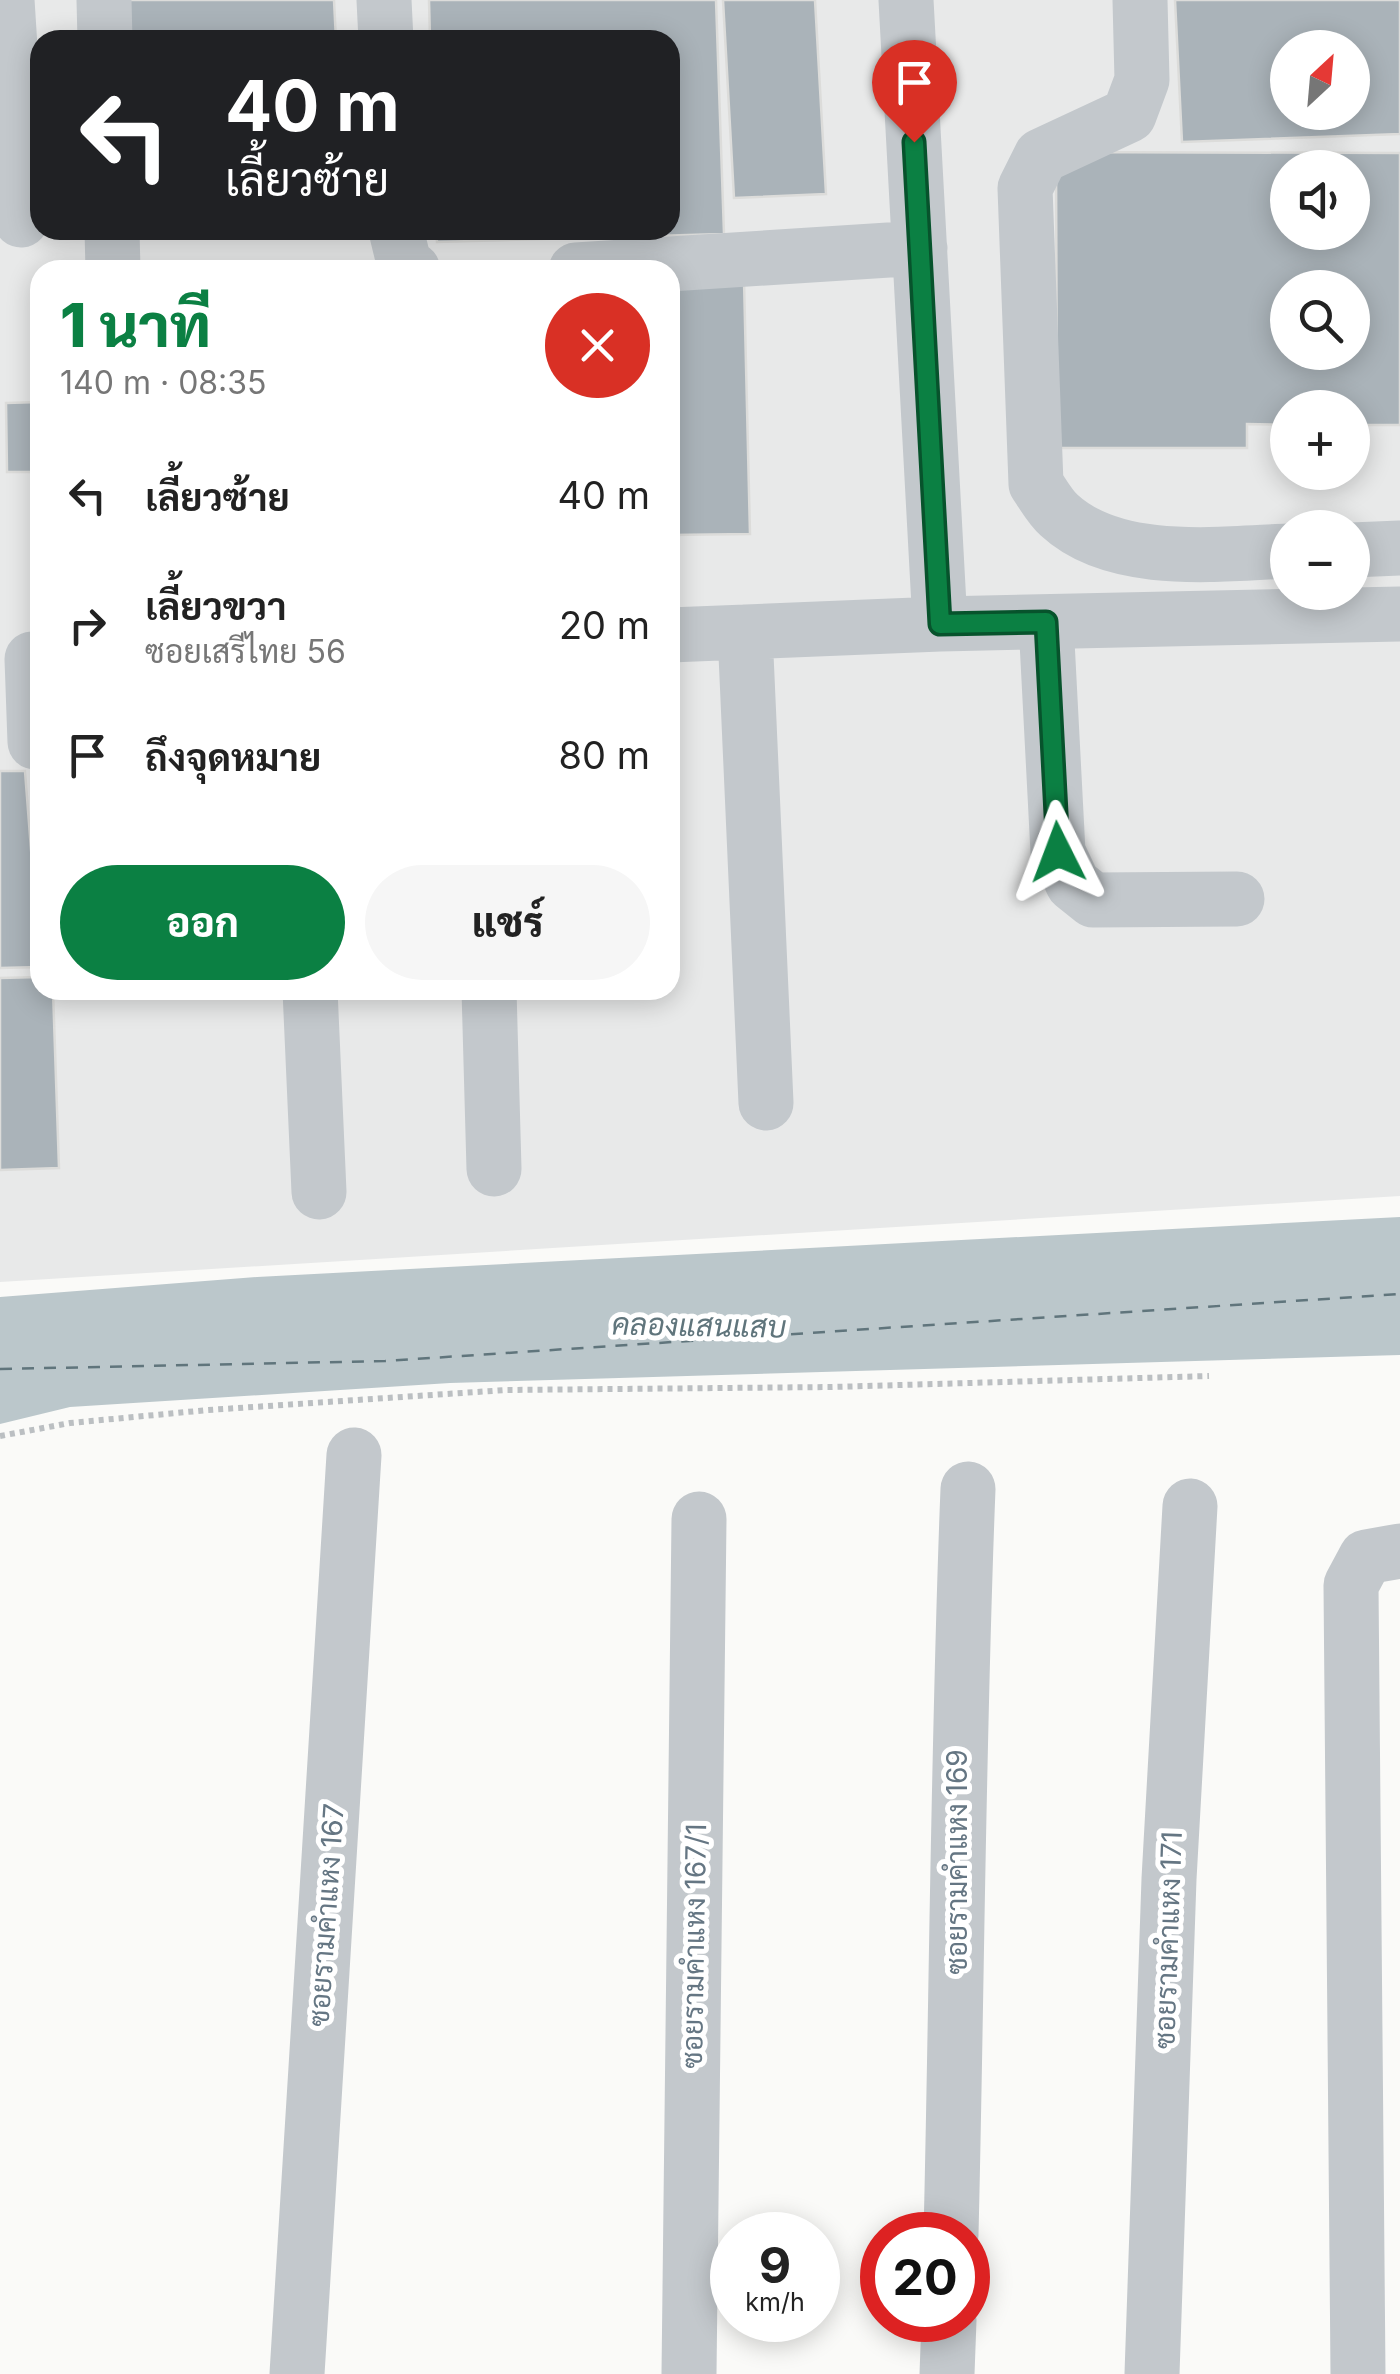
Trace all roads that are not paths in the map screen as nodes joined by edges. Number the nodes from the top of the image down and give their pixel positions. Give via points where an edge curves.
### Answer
1 (7, 0) edge
2 (104, 0) edge
3 (384, 0) edge
4 (906, 0) edge
5 (1140, 0) edge
6 (105, 30) edge
7 (386, 30) edge
8 (22, 220) dead end
9 (920, 248) junction
10 (680, 263) edge
11 (1400, 548) edge
12 (1370, 549) edge
13 (1270, 552) edge
14 (1400, 614) edge
15 (1046, 622) junction
16 (940, 624) junction
17 (745, 632) junction
18 (680, 635) edge
19 (24, 659) edge
20 (25, 743) edge
21 (1237, 899) dead end
22 (310, 1000) edge
23 (489, 1000) edge
24 (766, 1103) dead end
25 (494, 1169) dead end
26 (319, 1192) dead end
27 (354, 1455) dead end
28 (968, 1489) dead end
29 (1190, 1506) dead end
30 (699, 1519) dead end
31 (1400, 1551) edge
32 (951, 2212) edge
33 (949, 2342) edge
34 (298, 2374) edge
35 (689, 2374) edge
36 (948, 2374) edge
37 (1152, 2374) edge
38 (1358, 2374) edge

1 - 8 street
2 - 6 street
3 - 7 street
4 - 9 street
5 - 13 street via 1142,80 1129,115 1040,156 1025,188 1036,484 1060,516 1098,538 1157,555
9 - 10 street
9 - 16 street
11 - 12 street
14 - 15 street
15 - 16 street
15 - 21 street via 1058,852 1073,884 1093,900
16 - 17 street
17 - 18 street
17 - 24 street
19 - 20 street
22 - 26 street
23 - 25 street
27 - 34 street, ซอยรามคำแหง 167
28 - 32 street, ซอยรามคำแหง 169
29 - 37 street, ซอยรามคำแหง 171
30 - 35 street, ซอยรามคำแหง 167/1
31 - 38 street via 1366,1557 1352,1585
33 - 36 street

